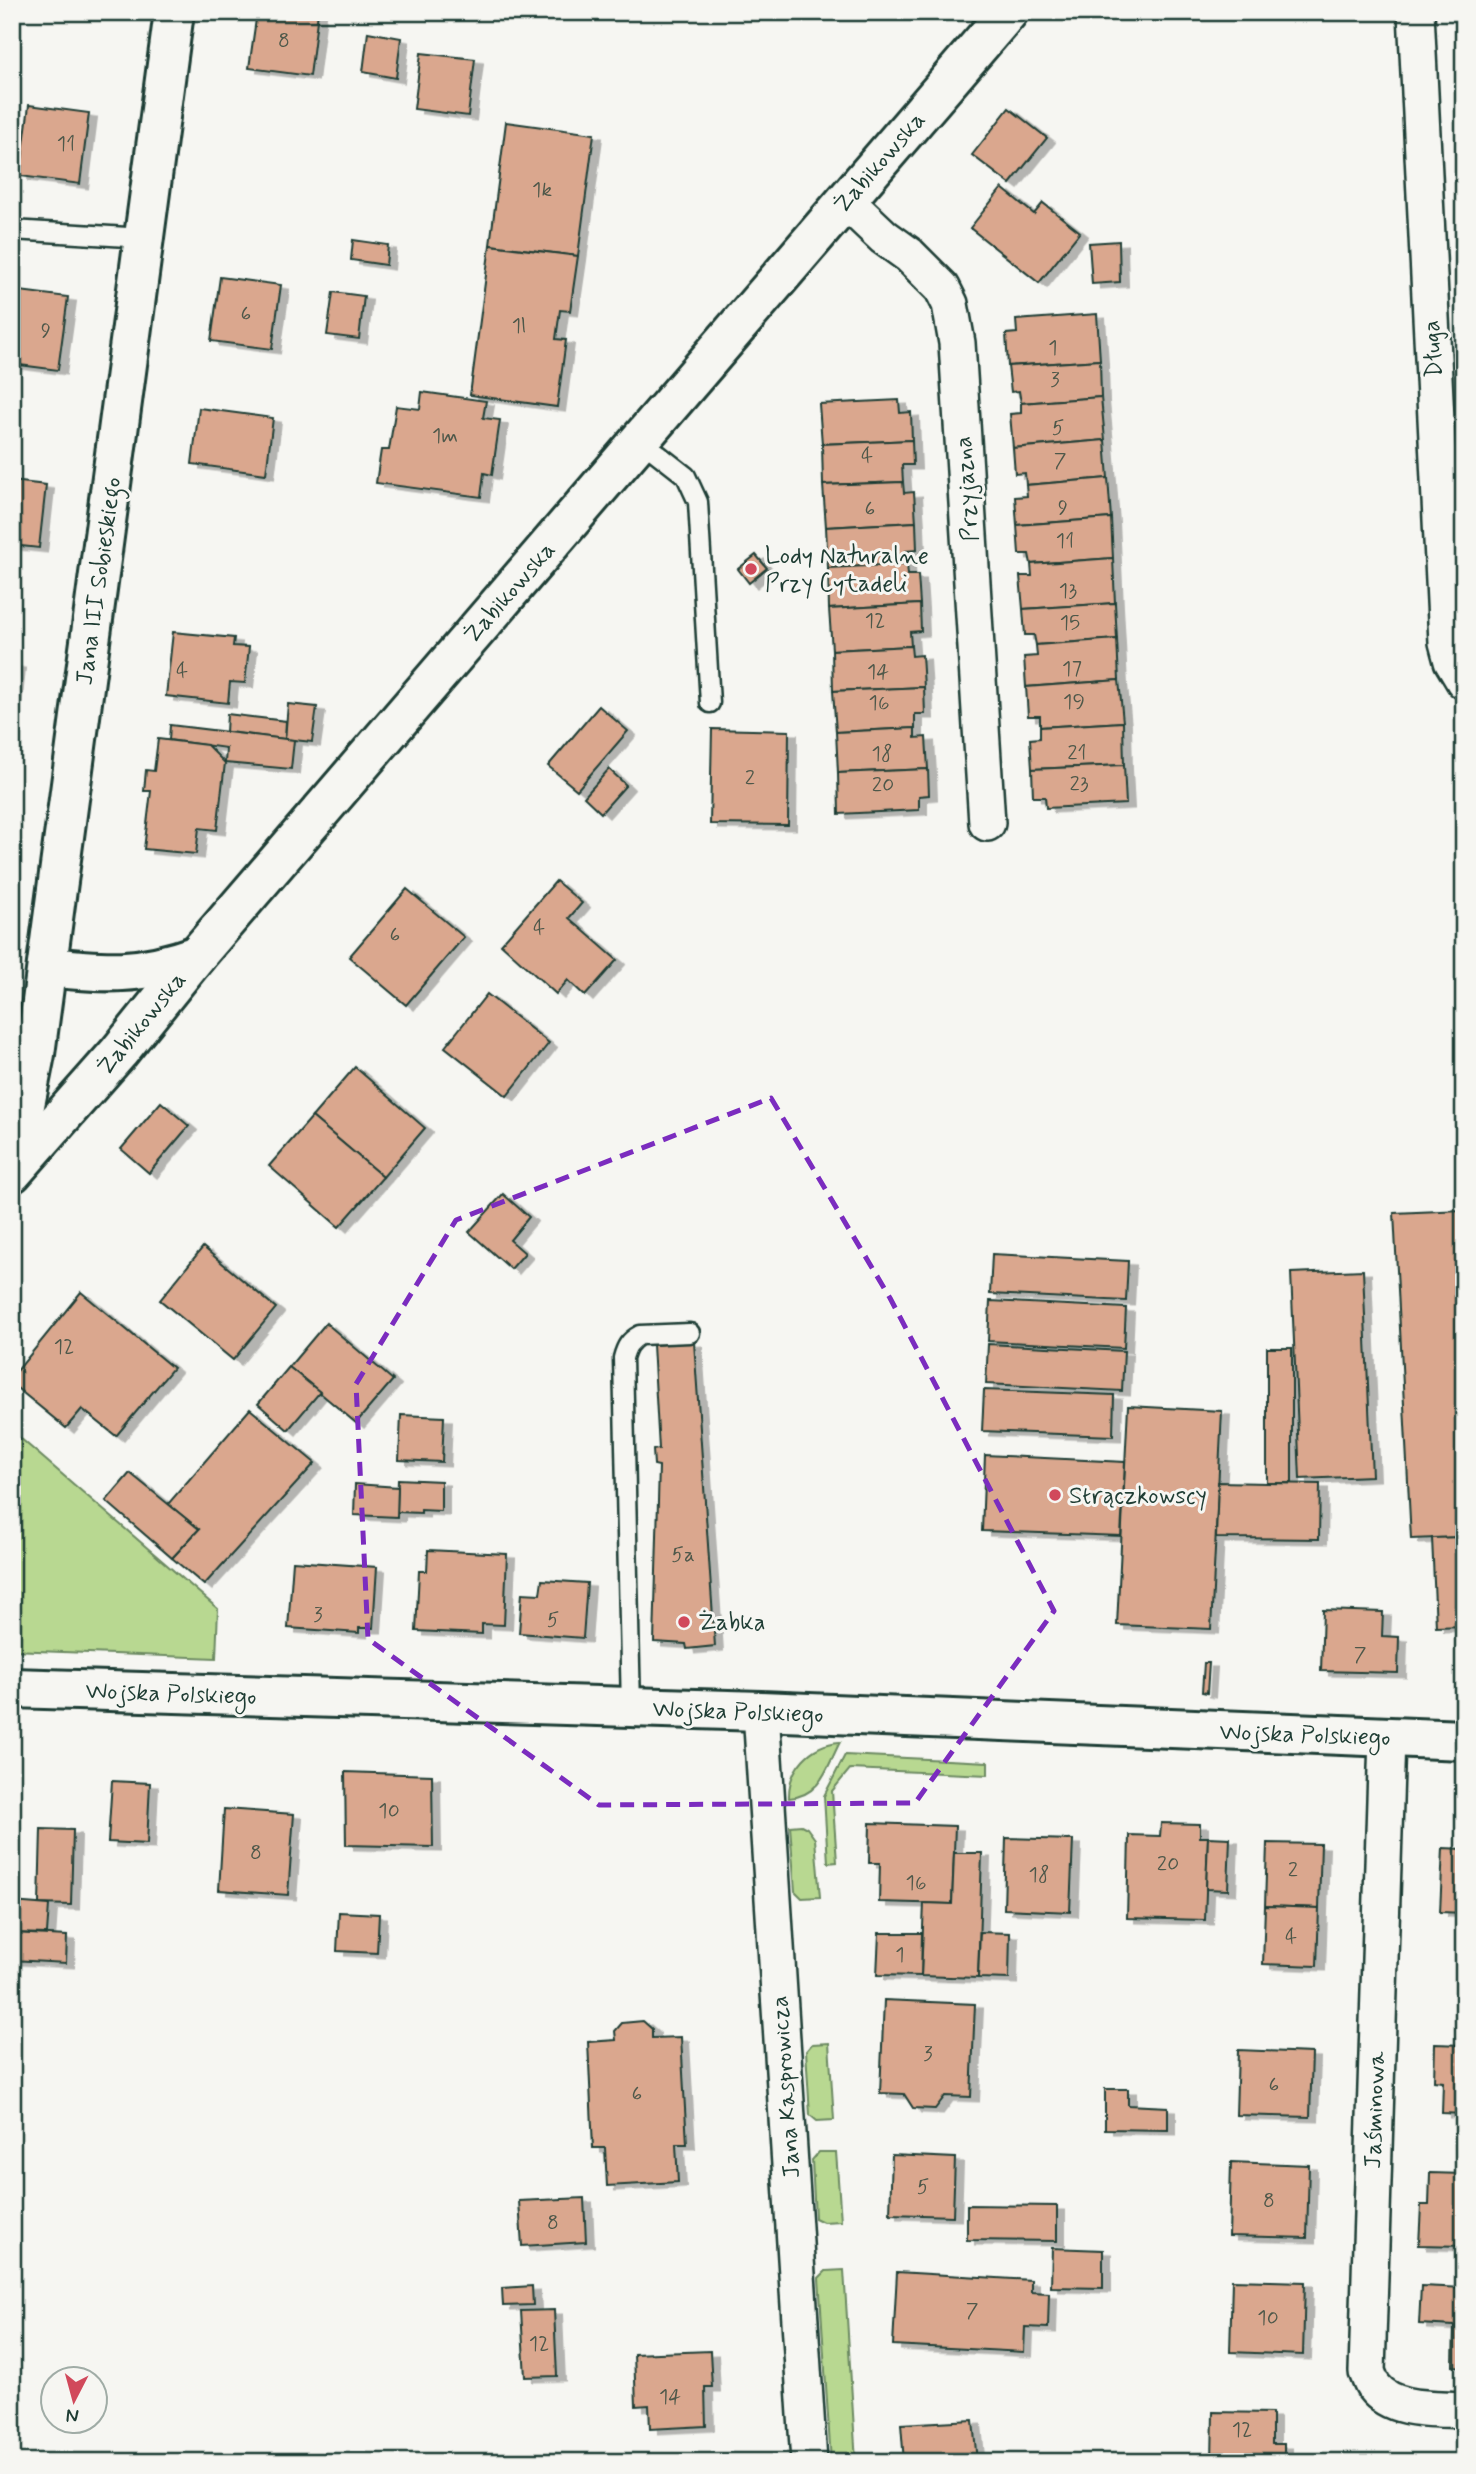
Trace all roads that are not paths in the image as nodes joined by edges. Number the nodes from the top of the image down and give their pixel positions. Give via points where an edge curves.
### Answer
1 (174, 12) edge
2 (1008, 12) edge
3 (1416, 12) edge
4 (846, 201) junction
5 (12, 230) edge
6 (144, 238) junction
7 (640, 440) junction
8 (1464, 681) edge
9 (710, 703) dead end
10 (987, 822) dead end
11 (197, 955) junction
12 (47, 967) junction
13 (12, 1147) edge
14 (12, 1173) edge
15 (690, 1333) dead end
16 (12, 1688) edge
17 (631, 1708) junction
18 (761, 1712) junction
19 (1387, 1737) junction
20 (1464, 1740) edge
21 (1464, 2410) edge
22 (809, 2462) edge

1 - 6 street, Jana III Sobieskiego
2 - 4 street, Żabikowska
3 - 8 street, Długa via 1447,642 1451,661
4 - 7 street, Żabikowska
4 - 10 street, Przyjazna via 927,272 950,304 957,343
5 - 6 lane
6 - 12 street, Jana III Sobieskiego
7 - 9 lane via 686,476 698,502
7 - 11 street, Żabikowska
11 - 12 street via 147,970 95,972
11 - 14 street, Żabikowska
12 - 13 street, Jana III Sobieskiego via 29,1086
15 - 17 lane via 640,1335 626,1347 623,1358
16 - 17 street, Wojska Polskiego
17 - 18 street, Wojska Polskiego
18 - 19 street, Wojska Polskiego
18 - 22 street, Jana Kasprowicza
19 - 20 street, Wojska Polskiego
19 - 21 street, Jaśminowa via 1367,2372 1374,2387 1388,2399 1409,2406

